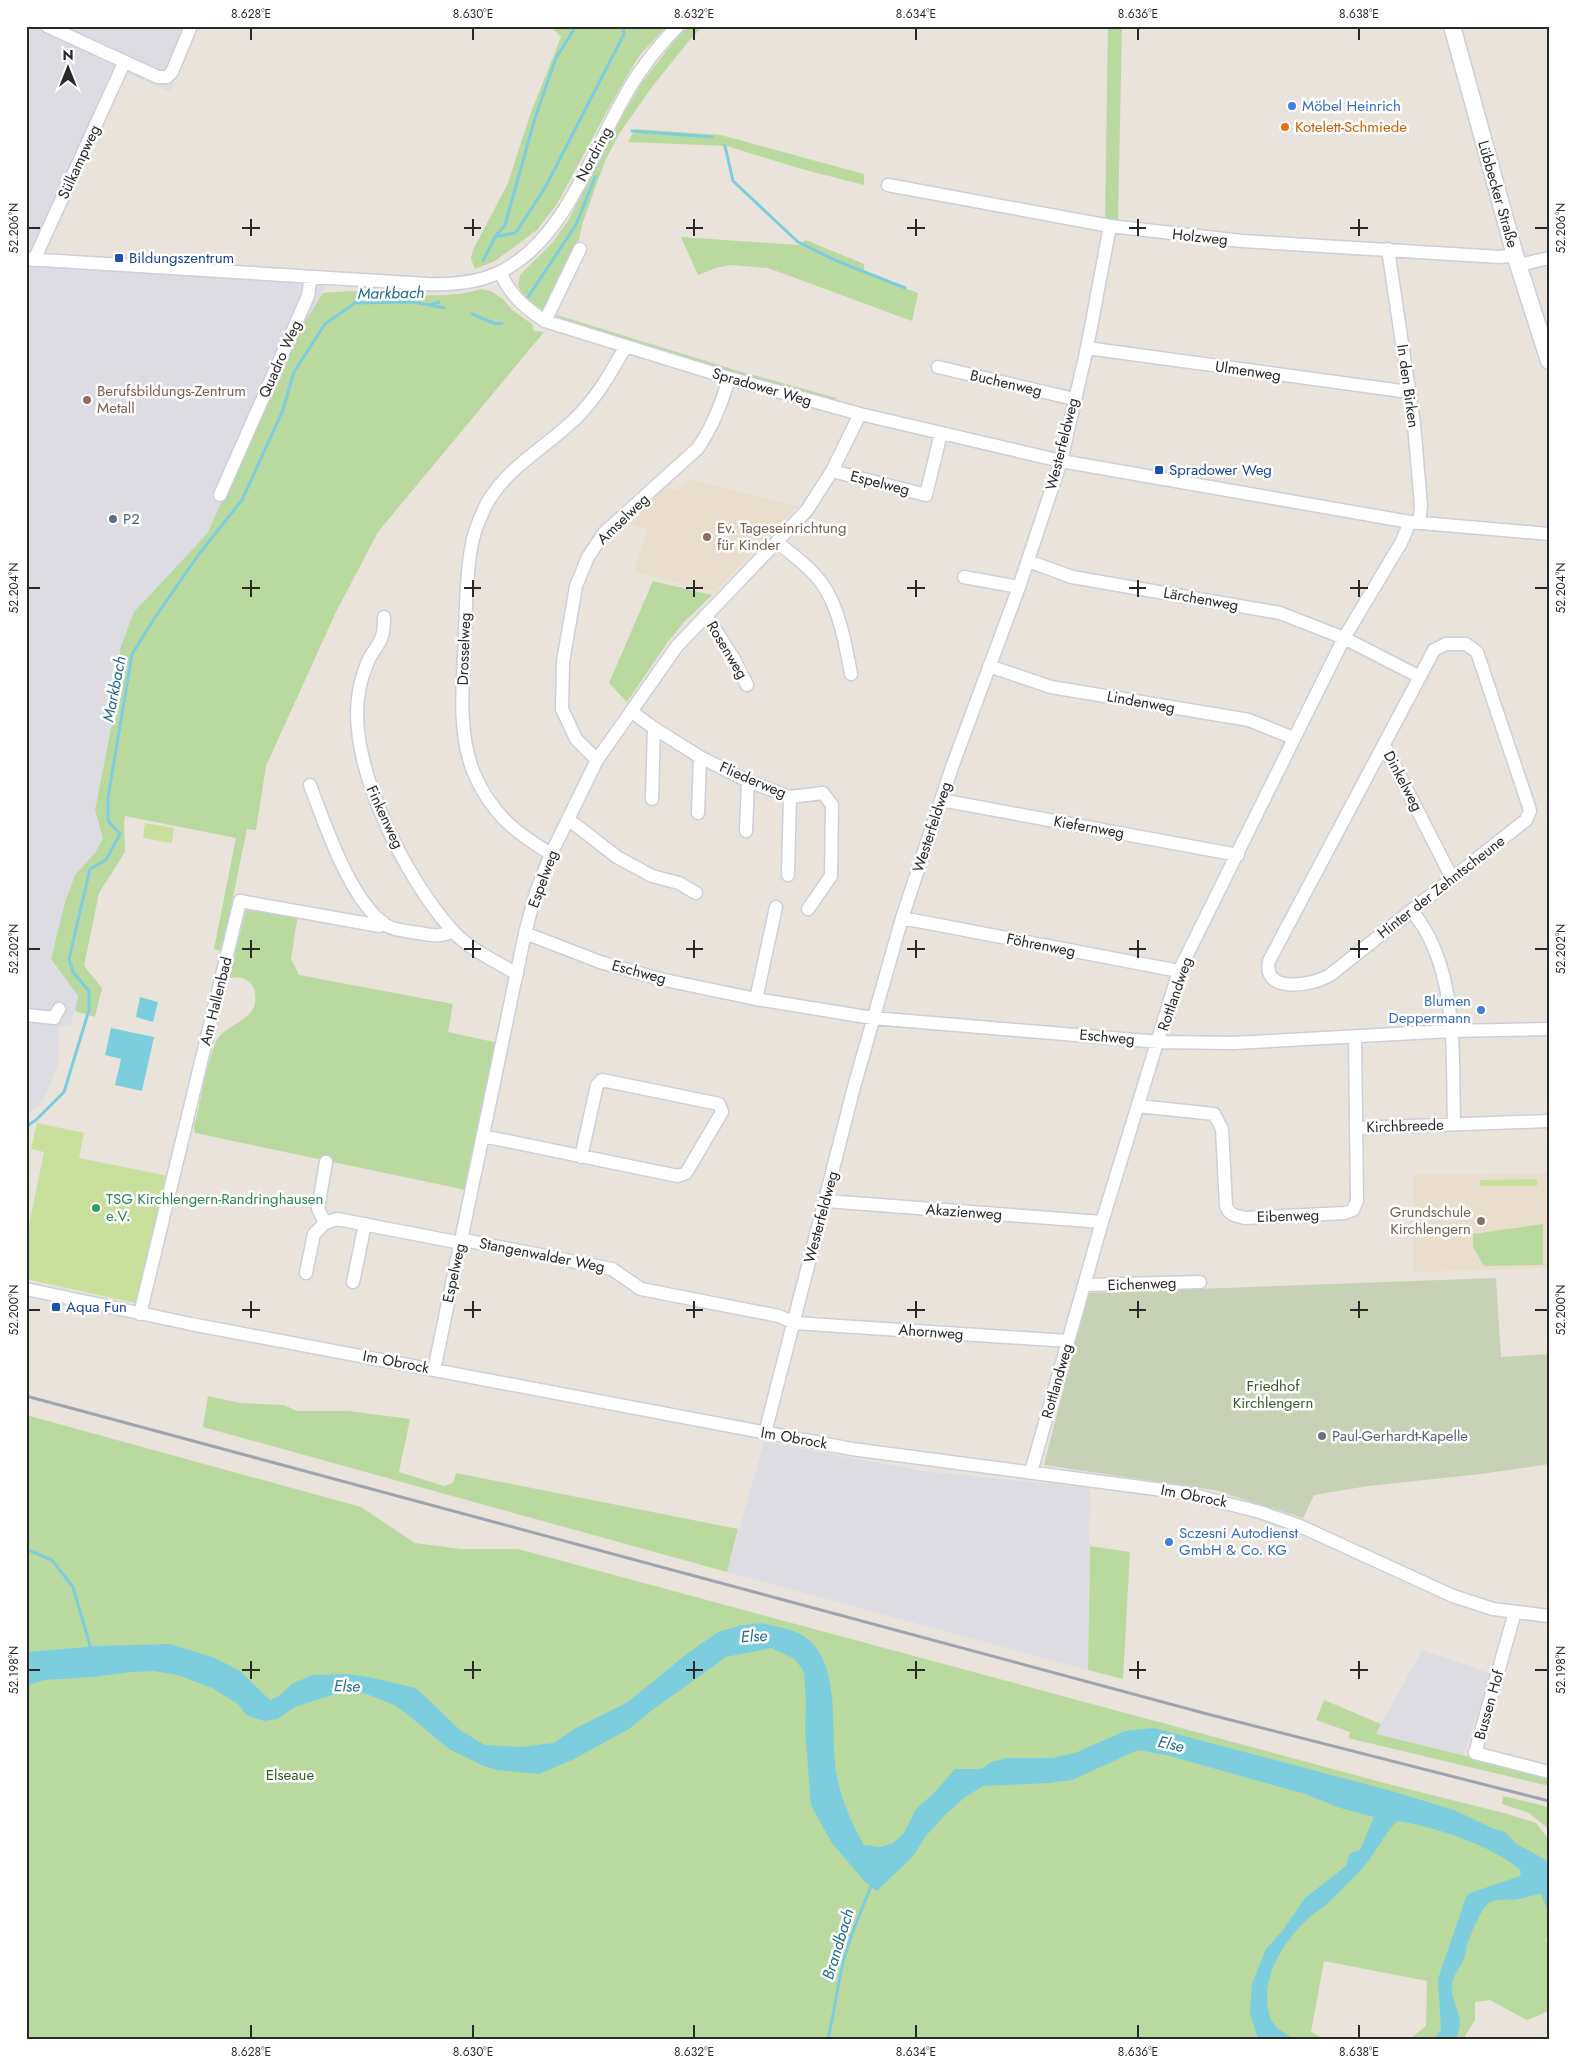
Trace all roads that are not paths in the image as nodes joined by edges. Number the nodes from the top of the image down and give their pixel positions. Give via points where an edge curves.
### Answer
1 (47, 26) edge
2 (191, 26) edge
3 (678, 26) edge
4 (1452, 26) edge
5 (124, 63) junction
6 (888, 185) dead end
7 (1110, 226) junction
8 (580, 249) dead end
9 (1388, 249) junction
10 (1549, 258) edge
11 (30, 260) edge
12 (1517, 260) junction
13 (500, 272) junction
14 (311, 277) junction
15 (545, 321) junction
16 (626, 346) junction
17 (1086, 348) junction
18 (1549, 361) edge
19 (938, 367) dead end
20 (729, 378) junction
21 (1409, 392) junction
22 (1074, 399) junction
23 (860, 414) junction
24 (941, 433) junction
25 (1061, 461) junction
26 (832, 472) junction
27 (220, 494) dead end
28 (1415, 522) junction
29 (1549, 534) edge
30 (777, 542) junction
31 (1028, 561) junction
32 (964, 578) dead end
33 (1019, 587) junction
34 (706, 615) junction
35 (384, 617) dead end
36 (1344, 638) junction
37 (989, 666) junction
38 (851, 674) dead end
39 (1420, 677) junction
40 (747, 685) dead end
41 (632, 712) junction
42 (654, 728) junction
43 (1293, 738) junction
44 (1384, 745) junction
45 (700, 757) junction
46 (597, 760) junction
47 (748, 781) junction
48 (310, 785) dead end
49 (790, 797) junction
50 (652, 799) dead end
51 (940, 800) junction
52 (698, 813) dead end
53 (568, 819) junction
54 (746, 831) dead end
55 (551, 854) junction
56 (1238, 855) junction
57 (788, 875) dead end
58 (1452, 878) junction
59 (696, 893) dead end
60 (776, 908) dead end
61 (808, 909) dead end
62 (1412, 911) junction
63 (902, 918) junction
64 (383, 922) junction
65 (452, 930) junction
66 (525, 933) junction
67 (1180, 971) junction
68 (516, 974) junction
69 (756, 999) junction
70 (59, 1009) dead end
71 (26, 1016) edge
72 (873, 1018) junction
73 (1549, 1028) edge
74 (1451, 1031) junction
75 (1355, 1037) junction
76 (1159, 1042) junction
77 (1138, 1106) junction
78 (1549, 1121) edge
79 (1454, 1124) junction
80 (1356, 1128) junction
81 (483, 1136) junction
82 (581, 1157) junction
83 (326, 1162) dead end
84 (826, 1201) junction
85 (1102, 1222) junction
86 (325, 1223) junction
87 (365, 1224) junction
88 (461, 1243) junction
89 (306, 1273) dead end
90 (353, 1282) dead end
91 (1200, 1282) dead end
92 (1084, 1285) junction
93 (26, 1289) edge
94 (140, 1314) junction
95 (794, 1322) junction
96 (1068, 1342) junction
97 (434, 1370) junction
98 (765, 1433) junction
99 (1031, 1472) junction
100 (1515, 1612) junction
101 (1549, 1616) edge
102 (1549, 1772) edge

1 - 5 street
2 - 5 street via 167,77 158,78
3 - 13 street, Nordring via 639,73 556,221 536,246
4 - 12 street, Lübbecker Straße
5 - 11 street, Sülkampweg
6 - 7 street, Holzweg
7 - 9 street, Holzweg via 1242,241
7 - 17 street, Westerfeldweg
8 - 15 street
9 - 12 street, Holzweg
9 - 21 street, In den Birken
10 - 12 street, Holzweg
11 - 14 street
12 - 18 street, Lübbecker Straße
13 - 14 street via 448,285
13 - 15 street, Spradower Weg via 507,287 523,306
14 - 27 street, Quadro Weg via 308,296
15 - 16 street, Spradower Weg
16 - 20 street, Spradower Weg
16 - 55 street, Drosselweg via 603,388 577,417 505,478 488,503 471,548 462,717 466,744 473,770 496,813 528,840
17 - 21 street, Ulmenweg
17 - 22 street, Westerfeldweg
19 - 22 street, Buchenweg
20 - 23 street, Spradower Weg
20 - 46 street, Amselweg via 720,408 698,448 604,534 588,557 576,586 563,662 562,709 576,739
21 - 28 street, In den Birken via 1421,506
22 - 25 street, Westerfeldweg
23 - 24 street, Spradower Weg
23 - 26 street, Espelweg
24 - 25 street, Spradower Weg
24 - 26 street, Espelweg via 926,494
25 - 28 street, Spradower Weg
25 - 31 street, Westerfeldweg
26 - 30 street, Espelweg via 807,510
28 - 29 street, Spradower Weg
28 - 36 street, Rottlandweg
30 - 34 street, Espelweg
30 - 38 street via 804,563 824,586 840,624
31 - 33 street, Westerfeldweg
31 - 36 street, Lärchenweg via 1072,577 1280,613
32 - 33 street
33 - 37 street, Westerfeldweg
34 - 40 street, Rosenweg
34 - 41 street, Espelweg via 677,646
35 - 65 street, Finkenweg via 382,636 369,659 359,691 359,737 363,761 370,788 400,850 422,890
36 - 39 street, Lärchenweg
36 - 43 street, Rottlandweg
37 - 43 street, Lindenweg via 1051,687 1249,720
37 - 51 street, Westerfeldweg
39 - 44 street, Hinter der Zehntscheune
39 - 58 street, Hinter der Zehntscheune via 1434,650 1440,646 1466,644 1477,652 1530,811 1526,820
41 - 42 street, Fliederweg
41 - 46 street, Espelweg
42 - 45 street, Fliederweg
42 - 50 street
43 - 56 street, Rottlandweg
44 - 58 street, Dinkelweg
44 - 62 street, Hinter der Zehntscheune via 1269,961 1269,975 1279,983 1320,981
45 - 47 street, Fliederweg
45 - 52 street
46 - 53 street, Espelweg
47 - 49 street, Fliederweg
47 - 54 street
48 - 64 street via 350,880 368,908
49 - 57 street
49 - 61 street, Fliederweg via 822,793 832,805 831,876
51 - 56 street, Kiefernweg
51 - 63 street, Westerfeldweg
53 - 55 street, Espelweg
53 - 59 street via 617,857 652,876 679,883
55 - 66 street, Espelweg
56 - 67 street, Rottlandweg
58 - 62 street, Hinter der Zehntscheune
60 - 69 street
62 - 74 street, Kirchbreede via 1436,950
63 - 67 street, Föhrenweg
63 - 72 street, Westerfeldweg
64 - 65 street, Am Hallenbad via 394,928 438,936
64 - 94 street, Am Hallenbad via 380,926 240,901
65 - 68 street, Finkenweg
66 - 68 street, Espelweg
66 - 69 street, Eschweg via 600,962 660,979
67 - 76 street, Rottlandweg
68 - 81 street, Espelweg
69 - 72 street, Eschweg
70 - 71 street via 54,1018
72 - 76 street, Eschweg
72 - 84 street, Westerfeldweg
73 - 74 street, Eschweg
74 - 75 street, Eschweg
74 - 79 street, Kirchbreede
75 - 76 street, Eschweg
75 - 80 street, Eibenweg
76 - 77 street, Rottlandweg
77 - 80 street, Eibenweg via 1214,1114 1222,1129 1226,1206 1234,1216 1245,1218 1330,1215 1353,1210 1357,1201
77 - 85 street, Rottlandweg
78 - 79 street, Kirchbreede
79 - 80 street, Kirchbreede
81 - 82 street
81 - 88 street, Espelweg
82 - 82 street via 678,1176 686,1173 722,1112 719,1104 602,1080 597,1084
83 - 86 street via 318,1209
84 - 85 street, Akazienweg
84 - 95 street, Westerfeldweg
85 - 92 street, Rottlandweg
86 - 87 street, Stangenwalder Weg via 337,1219
86 - 89 street via 314,1234
87 - 88 street, Stangenwalder Weg
87 - 90 street
88 - 95 street, Stangenwalder Weg via 469,1241 612,1269 641,1289 779,1316
88 - 97 street, Espelweg
91 - 92 street, Eichenweg
92 - 96 street, Rottlandweg
93 - 94 street, Im Obrock
94 - 97 street, Im Obrock
95 - 96 street, Ahornweg
95 - 98 street, Westerfeldweg
96 - 99 street, Rottlandweg
97 - 98 street, Im Obrock
98 - 99 street, Im Obrock via 924,1460
99 - 100 street, Im Obrock via 1223,1501 1300,1526 1454,1596 1493,1609
100 - 101 street, Im Obrock
100 - 102 street, Bussen Hof via 1475,1753

